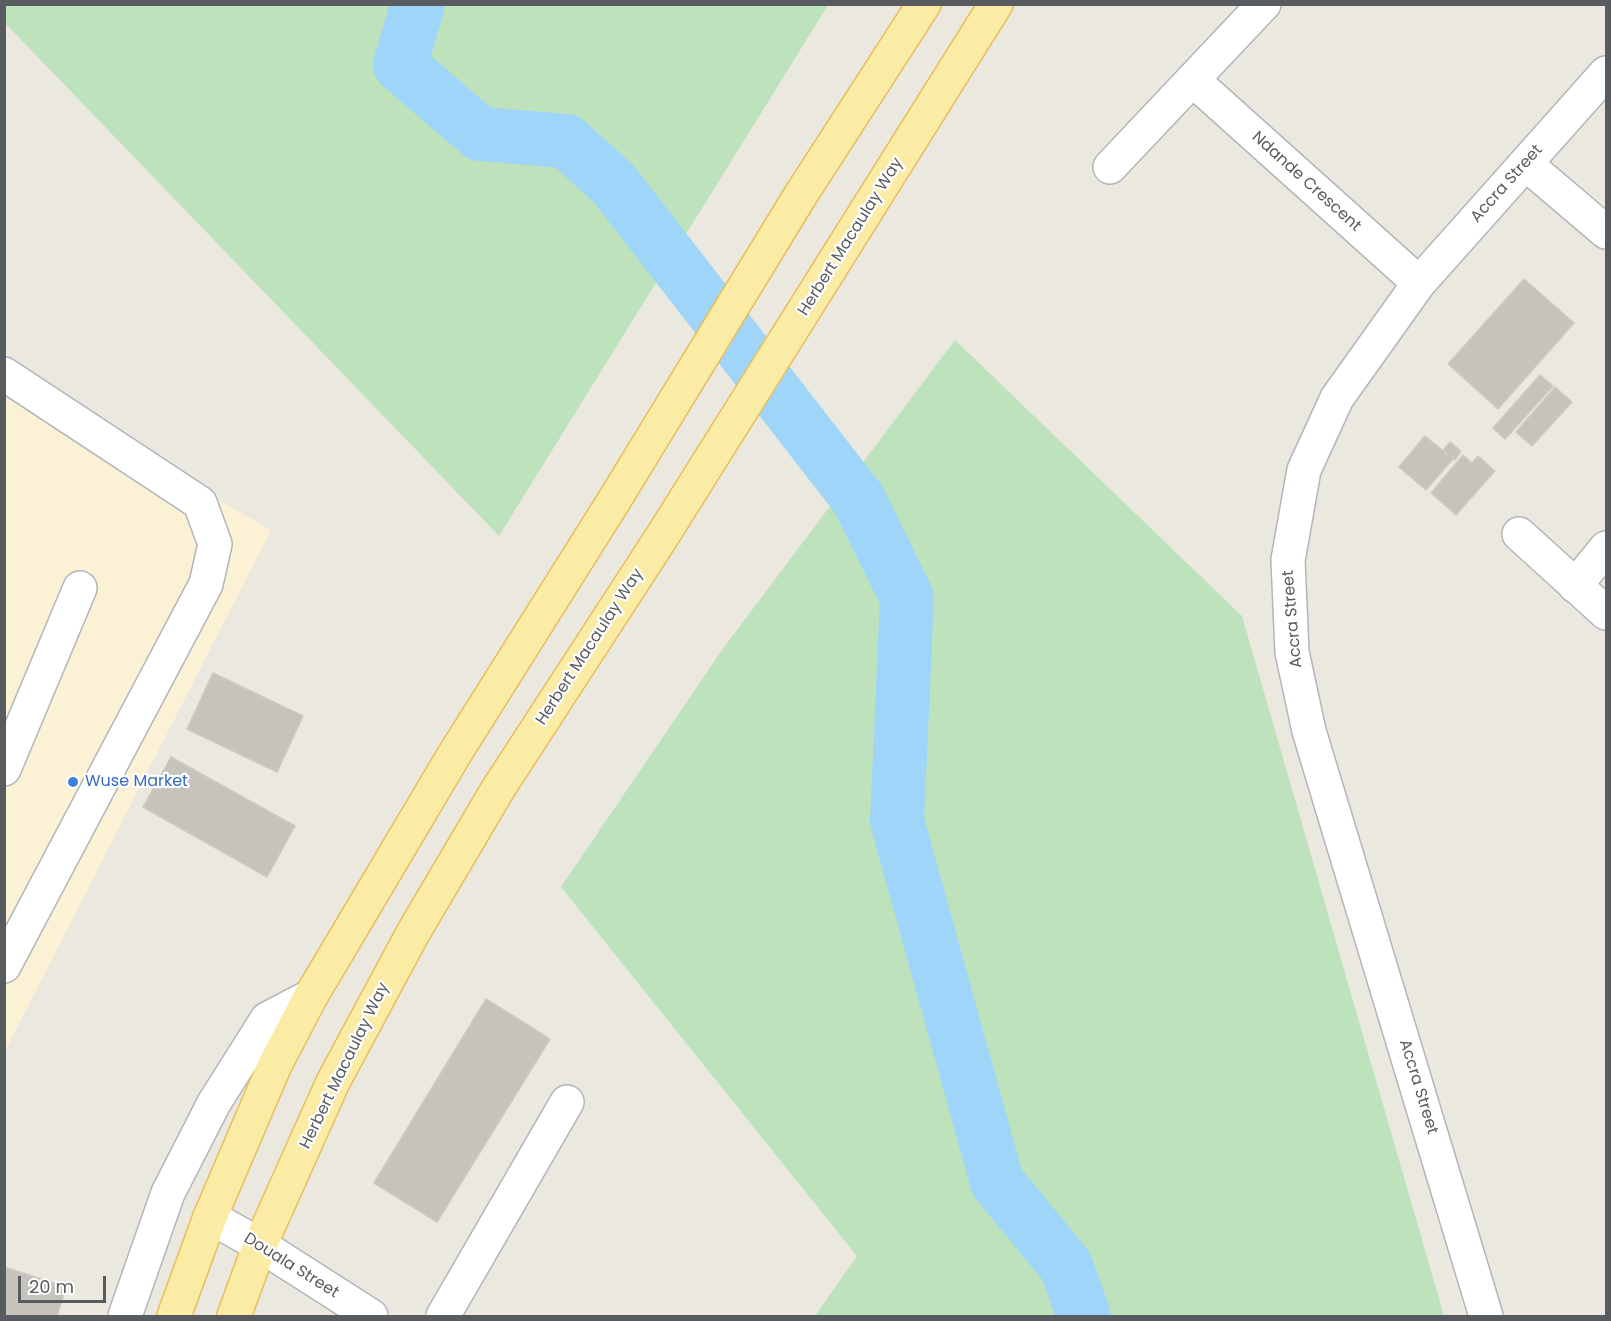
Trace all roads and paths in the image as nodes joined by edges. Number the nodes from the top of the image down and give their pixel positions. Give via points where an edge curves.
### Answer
1 (924, 4) edge
2 (1264, 4) edge
3 (991, 6) edge
4 (1606, 73) edge
5 (1194, 81) junction
6 (1526, 164) junction
7 (1110, 167) dead end
8 (1606, 232) edge
9 (1419, 283) junction
10 (4, 374) edge
11 (1519, 534) dead end
12 (1606, 548) edge
13 (1575, 586) junction
14 (80, 588) dead end
15 (1606, 613) edge
16 (4, 769) edge
17 (4, 966) edge
18 (311, 996) junction
19 (567, 1102) dead end
20 (210, 1217) junction
21 (260, 1245) junction
22 (125, 1317) edge
23 (174, 1317) edge
24 (234, 1317) edge
25 (371, 1317) edge
26 (443, 1317) edge
27 (1486, 1317) edge

1 - 18 main road via 800,196 454,754
2 - 5 street
3 - 21 main road, Herbert Macaulay Way via 663,535 498,789 413,933 333,1082
4 - 6 street, Accra Street
5 - 7 street
5 - 9 street, Ndande Crescent
6 - 8 street
6 - 9 street, Accra Street
9 - 27 street, Accra Street via 1337,398 1304,470 1288,560 1292,652 1309,731
10 - 17 street via 200,503 215,544 206,584
11 - 13 street
12 - 13 street
13 - 15 street
14 - 16 street
18 - 20 main road via 275,1065
18 - 22 street via 267,1019 214,1103 168,1193
19 - 26 street
20 - 21 street, Douala Street
20 - 23 main road
21 - 24 main road, Herbert Macaulay Way
21 - 25 street, Douala Street

